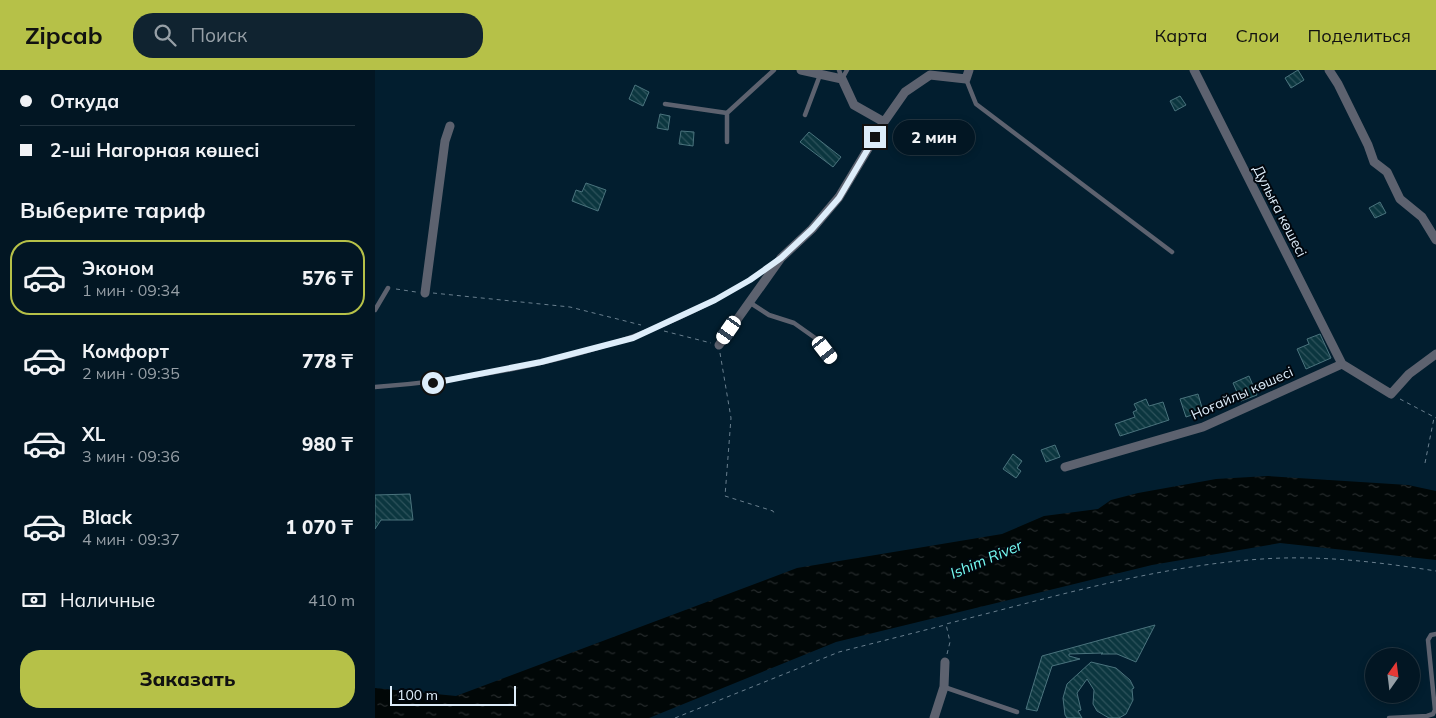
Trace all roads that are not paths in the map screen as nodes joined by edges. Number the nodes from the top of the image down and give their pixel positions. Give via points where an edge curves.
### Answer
1 (774, 70) edge
2 (801, 70) edge
3 (847, 70) edge
4 (1194, 70) edge
5 (1329, 70) edge
6 (967, 74) edge
7 (820, 75) junction
8 (840, 75) edge
9 (665, 104) dead end
10 (727, 113) junction
11 (805, 115) dead end
12 (884, 122) junction
13 (450, 126) dead end
14 (727, 142) dead end
15 (1436, 240) edge
16 (1172, 252) dead end
17 (781, 258) junction
18 (388, 288) road end
19 (425, 292) road end
20 (749, 302) junction
21 (375, 310) edge
22 (719, 345) road end
23 (1436, 354) edge
24 (832, 359) dead end
25 (1342, 364) junction
26 (375, 388) edge
27 (1065, 467) dead end
28 (1436, 634) edge
29 (945, 662) road end
30 (944, 687) junction
31 (1017, 712) dead end
32 (934, 718) edge
33 (1389, 718) edge

1 - 10 lane
2 - 7 street
3 - 8 lane
4 - 25 street, Дулыға көшесі
5 - 15 street via 1374,162 1387,172 1400,199 1421,217
6 - 12 street via 930,75 905,92
6 - 16 lane via 976,104
7 - 8 street
7 - 11 lane
8 - 12 street via 854,105
9 - 10 lane
10 - 14 lane
12 - 17 street via 839,198
13 - 19 street via 445,141
17 - 20 street
17 - 26 lane via 715,300 633,338 541,362 433,383
18 - 21 lane
20 - 22 street
20 - 24 lane via 769,315 794,323 818,340
23 - 25 street via 1409,374 1391,394
25 - 27 street, Ноғайлы көшесі via 1203,427
28 - 33 lane via 1428,640 1433,714
29 - 30 street
30 - 31 lane
30 - 32 street

